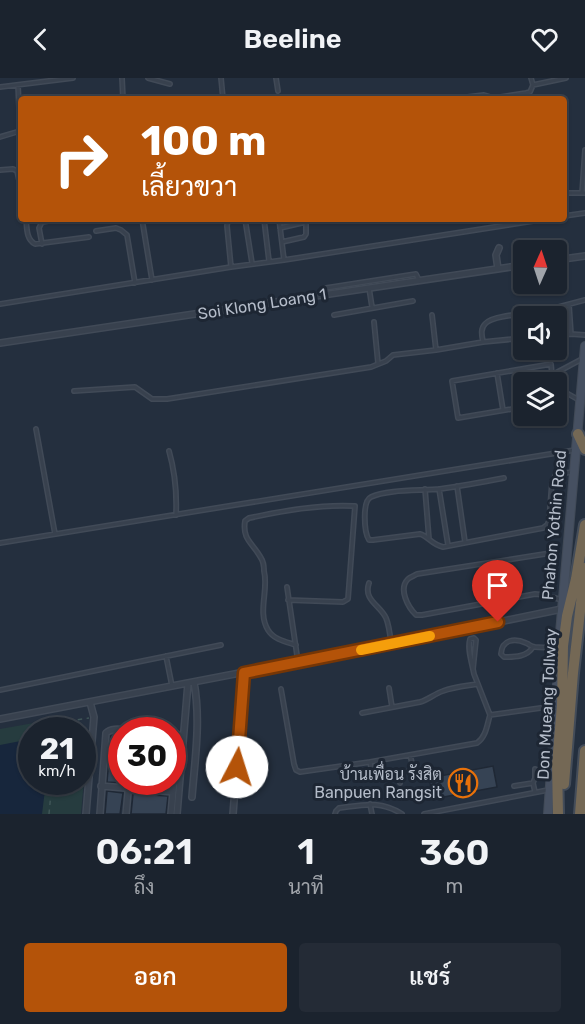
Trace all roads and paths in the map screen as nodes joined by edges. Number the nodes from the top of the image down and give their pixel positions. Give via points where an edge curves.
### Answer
1 (73, 78) edge
2 (123, 78) edge
3 (148, 78) edge
4 (220, 78) edge
5 (276, 78) edge
6 (531, 78) edge
7 (564, 78) edge
8 (170, 84) dead end
9 (18, 85) junction
10 (533, 85) junction
11 (0, 87) edge
12 (278, 91) dead end
13 (19, 96) edge
14 (123, 96) edge
15 (223, 96) edge
16 (507, 96) edge
17 (18, 132) edge
18 (0, 136) edge
19 (585, 150) edge
20 (0, 170) edge
21 (18, 176) edge
22 (567, 193) edge
23 (584, 193) edge
24 (585, 213) edge
25 (567, 216) edge
26 (26, 222) edge
27 (42, 222) edge
28 (142, 222) edge
29 (228, 222) edge
30 (245, 222) edge
31 (264, 222) edge
32 (279, 222) edge
33 (302, 222) edge
34 (306, 222) edge
35 (527, 222) edge
36 (280, 228) junction
37 (96, 231) dead end
38 (89, 237) dead end
39 (282, 242) junction
40 (42, 244) junction
41 (499, 248) dead end
42 (585, 255) edge
43 (567, 258) edge
44 (285, 260) junction
45 (269, 261) junction
46 (252, 263) junction
47 (513, 266) edge
48 (231, 267) junction
49 (498, 268) junction
50 (152, 280) junction
51 (419, 280) junction
52 (135, 283) junction
53 (369, 288) junction
54 (322, 295) junction
55 (585, 300) edge
56 (413, 301) dead end
57 (0, 304) edge
58 (569, 304) junction
59 (563, 306) edge
60 (372, 308) junction
61 (334, 315) dead end
62 (432, 315) dead end
63 (513, 317) edge
64 (374, 322) dead end
65 (567, 334) edge
66 (571, 334) junction
67 (585, 335) edge
68 (513, 339) edge
69 (483, 342) junction
70 (0, 343) edge
71 (585, 346) edge
72 (436, 350) junction
73 (584, 358) edge
74 (378, 363) junction
75 (552, 372) edge
76 (558, 372) edge
77 (497, 373) junction
78 (74, 391) dead end
79 (567, 393) edge
80 (580, 401) junction
81 (513, 409) edge
82 (503, 410) junction
83 (36, 429) dead end
84 (578, 434) joint
85 (581, 450) edge
86 (169, 451) dead end
87 (575, 472) junction
88 (504, 478) dead end
89 (457, 486) junction
90 (426, 489) junction
91 (439, 489) junction
92 (176, 515) junction
93 (585, 525) edge
94 (55, 534) junction
95 (430, 541) junction
96 (465, 542) junction
97 (0, 543) edge
98 (448, 545) junction
99 (551, 553) dead end
100 (585, 568) edge
101 (369, 583) dead end
102 (287, 587) dead end
103 (288, 600) junction
104 (562, 600) junction
105 (562, 609) junction
106 (391, 644) junction
107 (221, 645) dead end
108 (296, 645) junction
109 (533, 647) junction
110 (560, 647) junction
111 (166, 656) junction
112 (298, 662) junction
113 (473, 669) junction
114 (244, 673) junction
115 (191, 683) junction
116 (478, 684) junction
117 (172, 686) junction
118 (389, 688) dead end
119 (0, 690) edge
120 (281, 690) dead end
121 (90, 702) junction
122 (556, 706) junction
123 (392, 707) junction
124 (362, 713) dead end
125 (490, 715) junction
126 (94, 717) edge
127 (0, 719) edge
128 (108, 731) edge
129 (585, 751) edge
130 (410, 755) junction
131 (370, 762) junction
132 (536, 769) dead end
133 (399, 774) junction
134 (96, 783) edge
135 (400, 783) dead end
136 (533, 783) junction
137 (101, 784) junction
138 (108, 784) edge
139 (514, 786) dead end
140 (550, 789) junction
141 (535, 792) junction
142 (51, 795) edge
143 (88, 795) edge
144 (128, 795) edge
145 (173, 795) edge
146 (192, 797) dead end
147 (370, 804) junction
148 (50, 814) edge
149 (86, 814) edge
150 (100, 814) edge
151 (126, 814) edge
152 (171, 814) edge
153 (177, 814) edge
154 (233, 814) edge
155 (335, 814) edge
156 (372, 814) edge
157 (402, 814) edge
158 (424, 814) edge
159 (552, 814) edge
160 (580, 814) edge

1 - 9 lane
2 - 14 lane
3 - 8 lane
4 - 15 lane
5 - 12 lane
6 - 10 lane
7 - 10 lane
9 - 11 lane
9 - 13 lane
10 - 16 lane via 530,92
17 - 18 lane
19 - 23 lane
20 - 21 lane via 13,169
22 - 23 lane
24 - 25 lane
26 - 40 lane via 31,242
27 - 40 lane
28 - 50 lane
29 - 48 lane
30 - 46 lane
31 - 45 lane
32 - 36 lane
33 - 36 lane
34 - 39 lane via 304,237
35 - 44 lane
36 - 39 lane
37 - 52 lane via 116,228 128,235
38 - 40 lane
39 - 44 lane
41 - 49 street
42 - 43 street
44 - 45 lane
45 - 46 lane
46 - 48 lane
47 - 49 street, Soi Klong Loang 1
48 - 50 lane
49 - 51 street, Soi Klong Loang 1
50 - 52 lane
51 - 53 street, Soi Klong Loang 1
51 - 54 lane via 416,274 326,288
52 - 57 lane
53 - 54 street, Soi Klong Loang 1
53 - 60 lane
54 - 70 street, Soi Klong Loang 1
55 - 58 lane
56 - 60 lane
58 - 59 lane
58 - 66 lane
60 - 61 lane
62 - 72 lane
63 - 69 lane via 492,319 485,324
64 - 74 lane
65 - 66 lane
66 - 67 lane
68 - 69 lane
69 - 72 lane
71 - 73 main road, Phahon Yothin Road
72 - 74 lane via 393,355
73 - 76 lane
73 - 80 main road, Phahon Yothin Road
74 - 78 lane via 167,399 152,399 135,387
75 - 77 lane via 551,364
77 - 82 lane
77 - 82 lane via 452,381 458,418
79 - 80 lane
80 - 84 main road, Phahon Yothin Road
81 - 82 lane
83 - 94 lane
84 - 85 highway
85 - 87 main road, Phahon Yothin Road
85 - 92 lane
86 - 92 lane via 174,468
87 - 96 lane via 556,474 549,521 543,528
87 - 104 main road, Phahon Yothin Road
88 - 89 lane
89 - 91 lane
89 - 96 lane
90 - 91 lane
90 - 95 lane
90 - 95 lane via 369,497 365,534 373,540 420,534
91 - 98 lane
92 - 94 lane
93 - 159 highway, Don Mueang Tollway via 563,646
94 - 97 lane
95 - 98 lane via 442,547
96 - 98 lane
99 - 104 lane via 417,574 407,579 404,595 416,615 535,594
100 - 159 highway, Phahon Yothin Road
101 - 106 lane via 368,594 387,620
102 - 103 lane
103 - 108 lane
103 - 108 lane via 348,599 355,506 284,511 245,521 245,534 261,558 265,574 264,621 271,634
104 - 105 main road, Phahon Yothin Road
105 - 106 street
105 - 110 main road, Phahon Yothin Road
106 - 112 street
107 - 111 lane
108 - 112 lane
109 - 109 lane via 518,656 501,654 503,644 511,641
109 - 110 lane
110 - 122 main road, Phahon Yothin Road
111 - 117 lane
111 - 119 lane
112 - 114 street
113 - 113 lane via 476,648 474,638 469,644
113 - 116 lane
114 - 115 street
114 - 154 street
115 - 117 street
115 - 146 street via 198,700
115 - 153 street
116 - 123 lane
116 - 125 lane
117 - 121 street
118 - 123 lane
120 - 131 lane via 296,770 306,772
121 - 126 street
121 - 127 street
122 - 125 lane
122 - 140 main road, Phahon Yothin Road
123 - 124 lane
125 - 130 lane via 482,740 477,743
128 - 137 street
129 - 160 highway
130 - 131 lane
130 - 133 lane via 412,770
131 - 133 lane via 373,778
132 - 136 lane
133 - 135 lane
134 - 137 street
136 - 139 lane
136 - 141 lane
137 - 138 street
137 - 150 street
140 - 141 lane
140 - 159 main road, Phahon Yothin Road
141 - 158 lane
142 - 148 path
143 - 149 street
144 - 151 street
145 - 152 street
147 - 155 lane via 339,808
147 - 156 lane
147 - 157 lane

